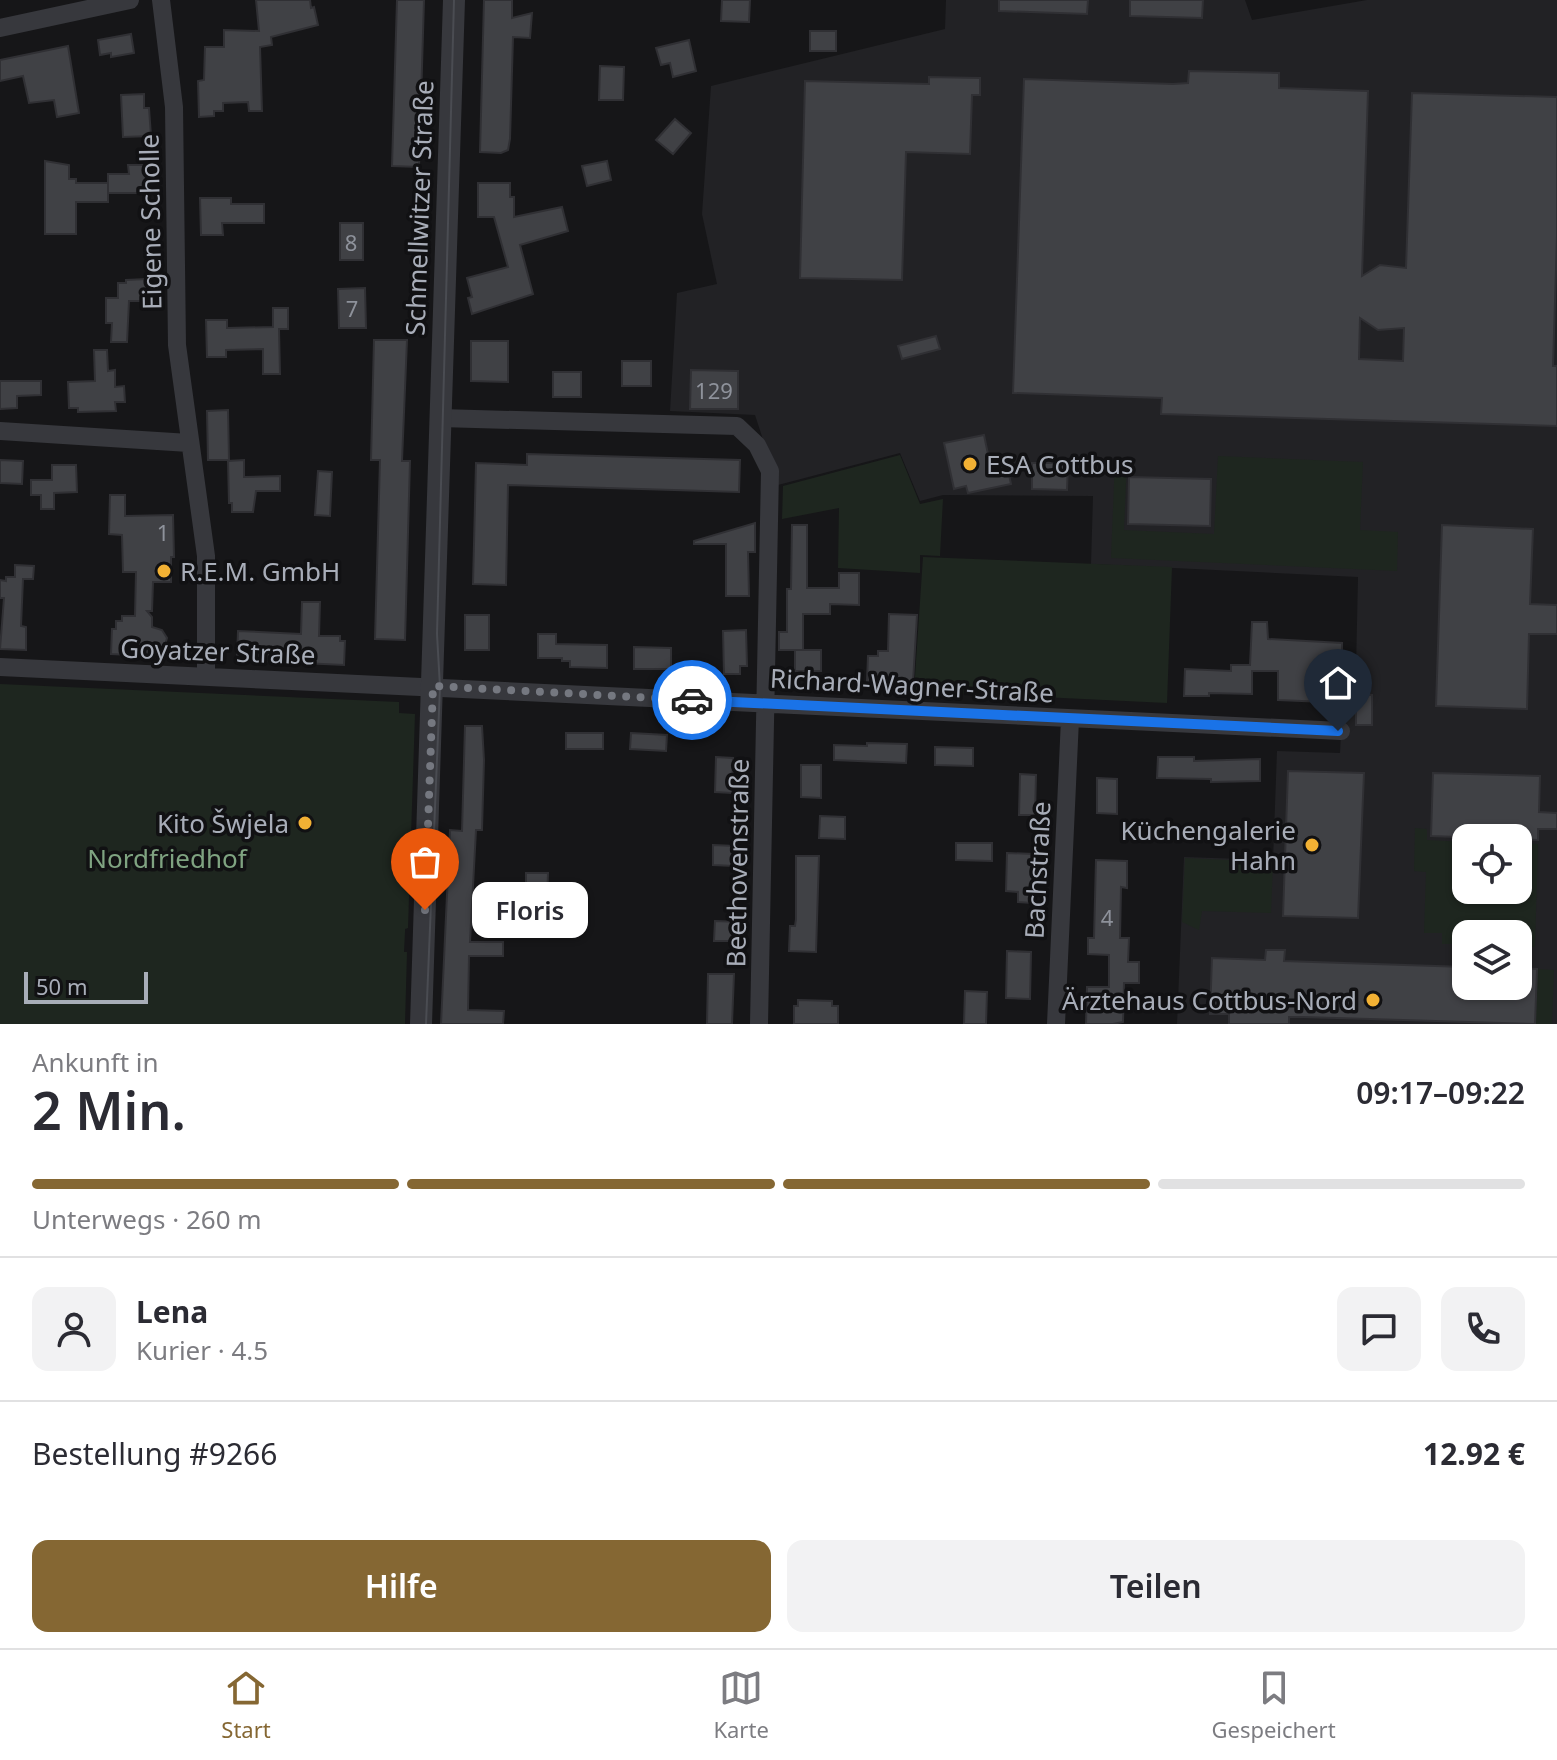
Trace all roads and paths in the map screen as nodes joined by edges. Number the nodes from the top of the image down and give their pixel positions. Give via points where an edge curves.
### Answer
1 (130, 0) edge
2 (161, 0) edge
3 (454, 0) edge
4 (0, 28) edge
5 (440, 418) junction
6 (0, 431) edge
7 (189, 443) junction
8 (0, 667) edge
9 (206, 676) junction
10 (433, 686) junction
11 (767, 704) junction
12 (1070, 719) junction
13 (1341, 731) dead end
14 (421, 1024) edge
15 (759, 1024) edge
16 (1056, 1024) edge

1 - 4 street
2 - 7 street, Eigene Scholle via 174,107 177,345
3 - 5 street, Schmellwitzer Straße
5 - 10 street, Schmellwitzer Straße
5 - 11 street, Beethovenstraße via 737,426 757,445 770,471
6 - 7 street
7 - 9 street, Eigene Scholle via 206,556
8 - 9 street, Goyatzer Straße
9 - 10 street, Goyatzer Straße
10 - 11 street, Richard-Wagner-Straße
10 - 14 street, Schmellwitzer Straße
11 - 12 street, Richard-Wagner-Straße
11 - 15 street, Beethovenstraße
12 - 13 street, Richard-Wagner-Straße
12 - 16 street, Bachstraße

